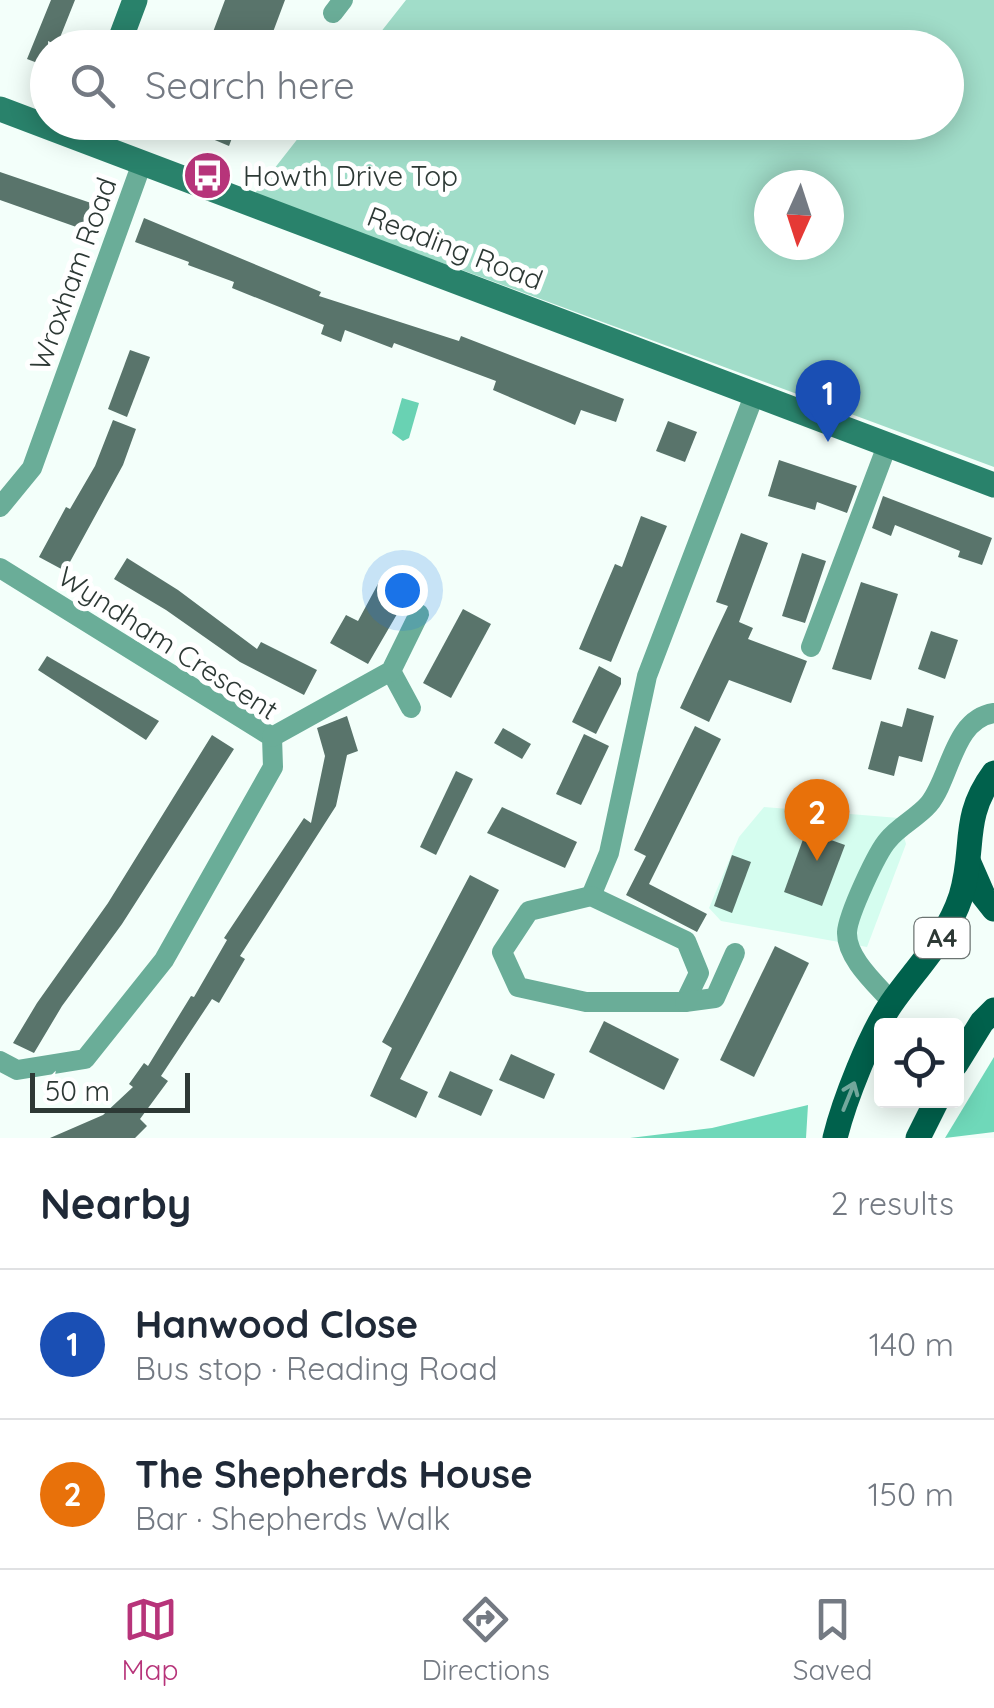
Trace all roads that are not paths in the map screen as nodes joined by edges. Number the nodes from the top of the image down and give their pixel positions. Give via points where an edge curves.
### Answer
1 (135, 0) edge
2 (124, 30) edge
3 (0, 109) edge
4 (30, 117) edge
5 (100, 140) edge
6 (142, 163) junction
7 (755, 393) junction
8 (888, 443) junction
9 (994, 484) edge
10 (0, 507) edge
11 (0, 568) edge
12 (420, 614) dead end
13 (811, 647) dead end
14 (392, 671) junction
15 (411, 708) dead end
16 (994, 714) edge
17 (272, 737) junction
18 (994, 773) edge
19 (969, 863) junction
20 (591, 896) junction
21 (994, 909) edge
22 (735, 953) dead end
23 (685, 1002) junction
24 (892, 1002) junction
25 (994, 1010) edge
26 (964, 1050) edge
27 (0, 1061) edge
28 (933, 1108) edge
29 (835, 1138) edge
30 (918, 1138) edge

1 - 2 street
3 - 4 street, Reading Road
5 - 6 street, Reading Road
6 - 7 street, Reading Road
6 - 10 street, Wroxham Road via 32,468
7 - 8 street, Reading Road
7 - 20 street via 647,676 610,853
8 - 9 street, Reading Road
8 - 13 street
11 - 17 street, Wyndham Crescent
12 - 14 street
14 - 15 street
14 - 17 street
16 - 24 street via 965,732 930,803 886,841 850,915 846,936 856,958
17 - 27 street, Wyndham Crescent via 273,768 164,960 85,1058 17,1070
18 - 19 main road, A4 via 973,810
19 - 21 main road, A4
19 - 24 main road, A4 via 948,928
20 - 23 street via 686,941 699,973
20 - 23 street via 529,911 502,952 518,987 586,1002
22 - 23 street via 715,998
29 -> 24 main road, A4
25 - 26 main road
28 - 30 main road

